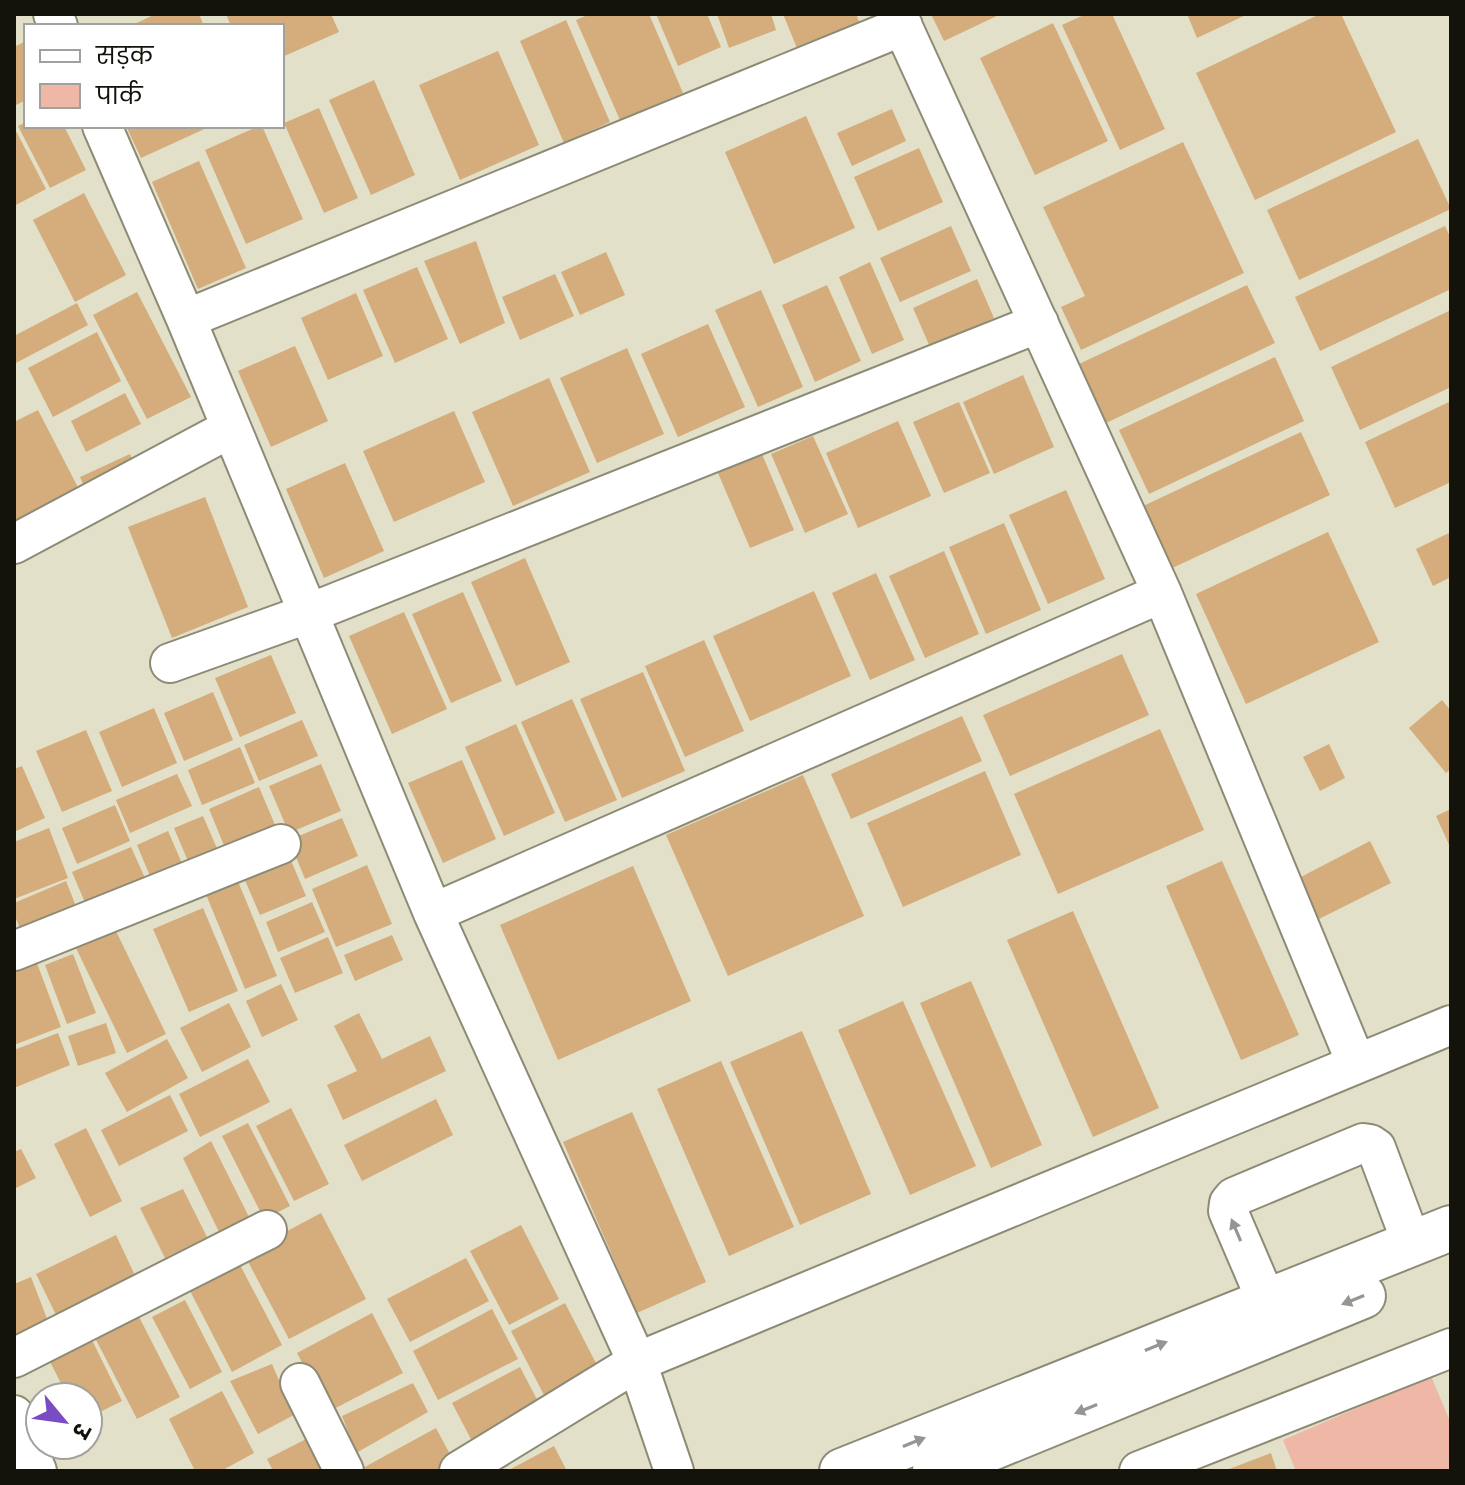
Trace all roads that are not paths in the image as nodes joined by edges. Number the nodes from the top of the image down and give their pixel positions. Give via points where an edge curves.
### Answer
1 (900, 20) edge
2 (103, 128) edge
3 (186, 319) junction
4 (1039, 323) junction
5 (231, 428) junction
6 (14, 544) edge
7 (1162, 593) junction
8 (307, 614) junction
9 (170, 663) dead end
10 (281, 844) dead end
11 (433, 913) junction
12 (14, 951) edge
13 (1451, 1025) edge
14 (1356, 1063) junction
15 (267, 1230) dead end
16 (1438, 1244) edge
17 (1267, 1302) junction
18 (1451, 1348) edge
19 (14, 1358) edge
20 (637, 1362) junction
21 (300, 1383) dead end
22 (14, 1415) edge
23 (37, 1471) edge
24 (344, 1471) edge
25 (459, 1471) edge
26 (674, 1471) edge
27 (842, 1471) edge
28 (935, 1471) edge
29 (1139, 1471) edge

1 - 3 street
1 - 4 street
2 - 3 street
3 - 5 street
4 - 7 street
4 - 8 street
5 - 6 street
5 - 8 street
7 - 11 street
7 - 14 street
8 - 9 street
8 - 11 street
10 - 12 street
11 - 20 street
13 - 14 street
14 - 20 street
15 - 19 street
16 - 17 highway
17 -> 16 street via 1229,1203 1363,1143 1376,1148
16 -> 28 highway
27 -> 17 highway
18 - 29 street
20 - 25 street
20 - 26 street
21 - 24 street
22 - 23 street

